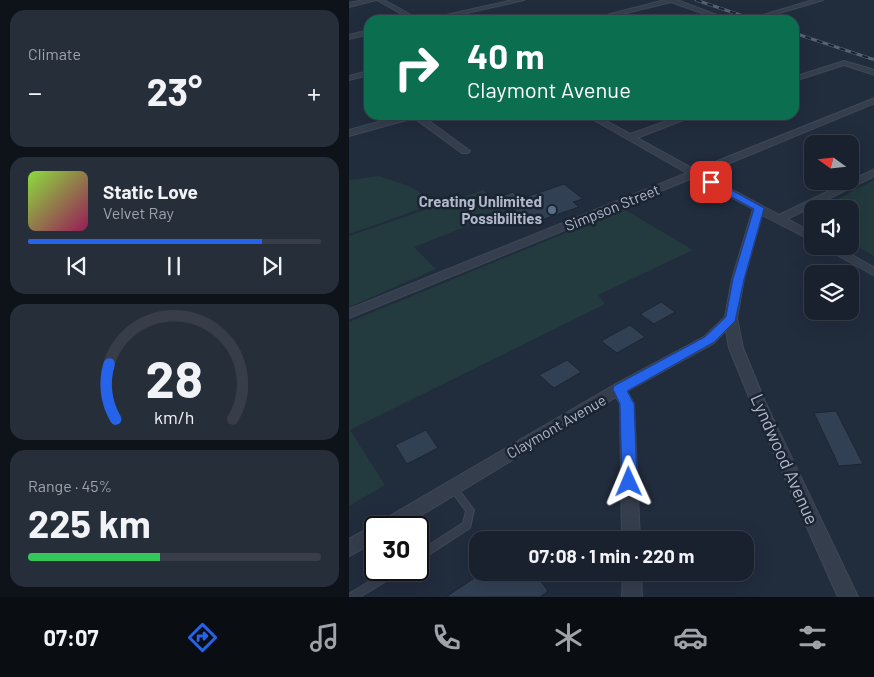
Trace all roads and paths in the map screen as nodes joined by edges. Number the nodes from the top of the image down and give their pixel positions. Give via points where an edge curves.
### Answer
1 (373, 0) edge
2 (380, 0) edge
3 (521, 0) edge
4 (671, 0) edge
5 (820, 0) edge
6 (349, 4) edge
7 (408, 15) edge
8 (450, 15) edge
9 (610, 15) edge
10 (713, 15) edge
11 (767, 15) edge
12 (364, 33) edge
13 (349, 37) edge
14 (874, 73) edge
15 (364, 74) edge
16 (799, 77) edge
17 (349, 78) edge
18 (874, 100) edge
19 (397, 120) edge
20 (422, 120) edge
21 (598, 120) edge
22 (678, 120) edge
23 (349, 133) edge
24 (630, 137) junction
25 (465, 151) dead end
26 (874, 172) edge
27 (695, 173) junction
28 (759, 208) junction
29 (779, 219) junction
30 (804, 233) edge
31 (843, 255) edge
32 (874, 273) edge
33 (349, 314) edge
34 (731, 318) junction
35 (619, 389) junction
36 (452, 487) junction
37 (404, 516) edge
38 (631, 531) edge
39 (364, 539) edge
40 (349, 548) edge
41 (429, 550) edge
42 (378, 581) edge
43 (632, 581) edge
44 (351, 597) edge
45 (632, 597) edge
46 (848, 597) edge

1 - 6 street
2 - 7 street
3 - 8 street
4 - 9 street
4 - 10 street
5 - 11 street
12 - 13 street
14 - 16 street via 844,63
15 - 17 street
18 - 27 street, Simpson Street
19 - 23 street
20 - 25 street
21 - 24 street
22 - 24 street
24 - 27 street
26 - 29 street
27 - 28 street
27 - 33 street, Simpson Street
28 - 29 street
28 - 34 street via 738,279
29 - 30 street
31 - 32 street
34 - 35 street, Claymont Avenue via 709,340
34 - 46 street, Lyndwood Avenue via 736,348
35 - 36 street, Claymont Avenue
35 - 38 street via 627,404
36 - 37 street, Claymont Avenue
36 - 41 lane via 470,510 467,525
39 - 40 street
42 - 44 lane
43 - 45 street

